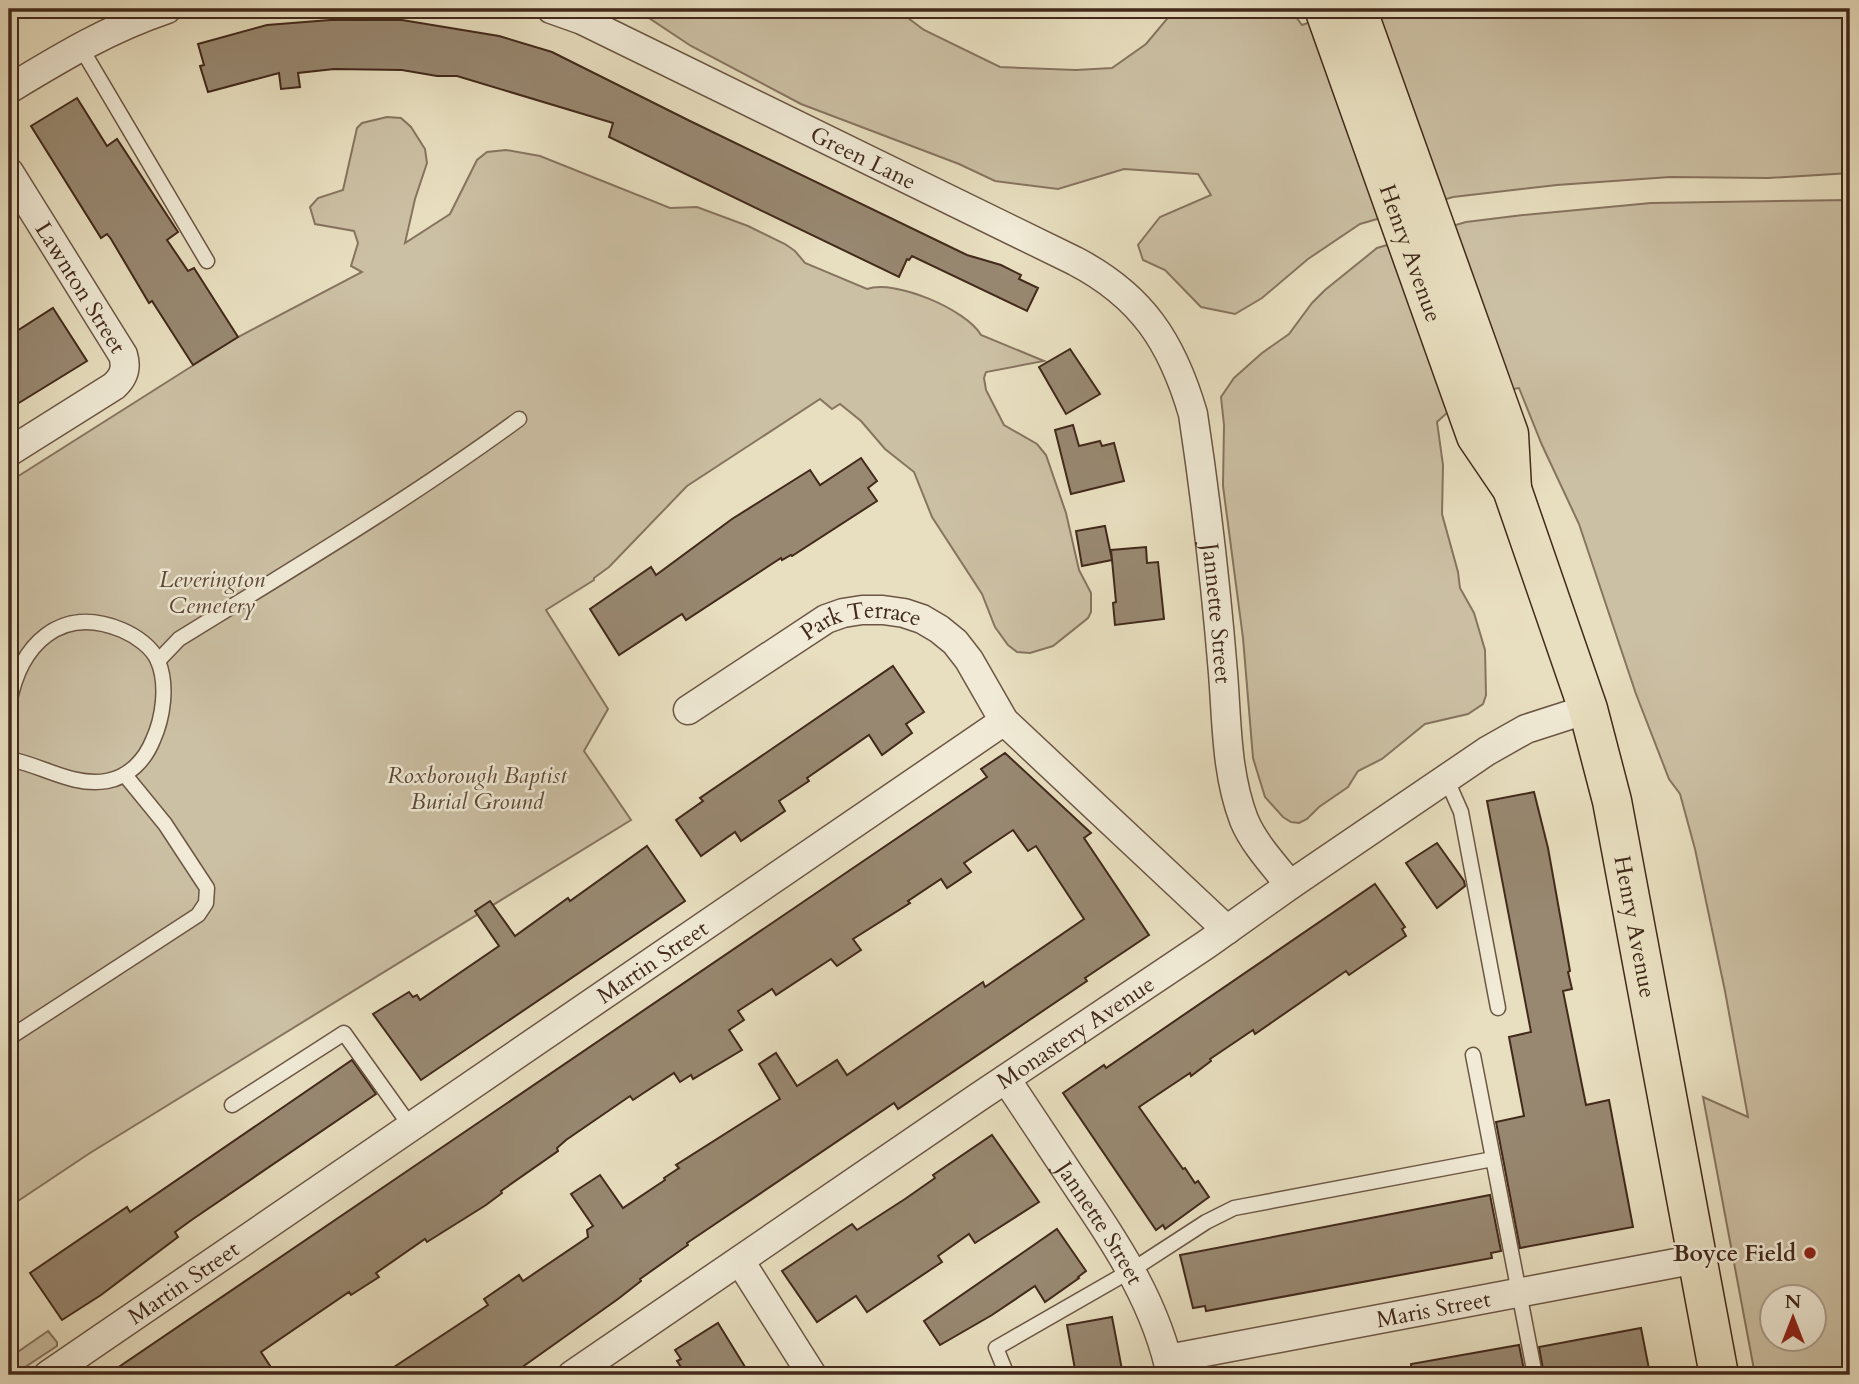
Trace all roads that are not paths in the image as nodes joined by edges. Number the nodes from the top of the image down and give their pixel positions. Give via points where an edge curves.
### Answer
1 (167, 9) edge
2 (551, 9) edge
3 (1324, 9) edge
4 (1357, 9) edge
5 (80, 46) junction
6 (9, 89) edge
7 (9, 172) edge
8 (207, 261) dead end
9 (1158, 333) joint
10 (519, 419) dead end
11 (1492, 435) junction
12 (9, 452) edge
13 (158, 661) junction
14 (9, 704) edge
15 (1588, 709) junction
16 (688, 710) dead end
17 (1004, 721) junction
18 (9, 760) edge
19 (125, 775) junction
20 (1446, 778) junction
21 (1290, 885) junction
22 (1227, 930) junction
23 (1498, 1007) dead end
24 (9, 1038) edge
25 (1473, 1055) dead end
26 (1006, 1079) junction
27 (232, 1105) dead end
28 (411, 1127) junction
29 (1493, 1159) junction
30 (1697, 1259) junction
31 (740, 1261) junction
32 (1132, 1270) junction
33 (1519, 1294) junction
34 (1170, 1367) edge
35 (48, 1375) edge
36 (572, 1375) edge
37 (812, 1375) edge
38 (1007, 1375) edge
39 (1535, 1375) edge
40 (1719, 1375) edge

1 - 5 street
2 - 9 street, Green Lane via 582,20 1100,274 1131,298
3 - 11 main road, Henry Avenue
4 - 11 main road, Henry Avenue
5 - 6 street
5 - 8 lane
7 - 12 street, Lawnton Street via 123,355 125,370 114,386
9 - 21 street, Jannette Street via 1186,389 1193,415 1231,775 1245,822
10 - 13 lane via 394,505 179,639
11 - 15 main road, Henry Avenue
13 - 14 lane via 131,634 110,625 67,624 35,644 21,666
13 - 19 lane via 162,686 158,728 149,750
15 - 20 street, Monastery Avenue via 1510,737
15 - 30 main road, Henry Avenue via 1612,802
16 - 17 street, Park Terrace via 826,619 852,611 883,610 922,619 955,642 984,682
17 - 22 street
17 - 28 street, Martin Street
18 - 19 lane via 69,779 107,781
19 - 24 lane via 165,824 207,888 206,903 198,915
20 - 21 street, Monastery Avenue
20 - 23 lane via 1461,811
21 - 22 street, Monastery Avenue
22 - 26 street, Monastery Avenue
25 - 29 lane
26 - 31 street, Monastery Avenue
26 - 32 street, Jannette Street
27 - 28 lane via 344,1033
28 - 35 street, Martin Street
29 - 32 lane via 1234,1208
29 - 33 lane
30 - 33 street, Maris Street
30 - 40 main road, Henry Avenue
31 - 36 street, Monastery Avenue
31 - 37 street
32 - 34 street, Jannette Street
32 - 38 lane via 996,1348
33 - 34 street, Maris Street
33 - 39 lane

